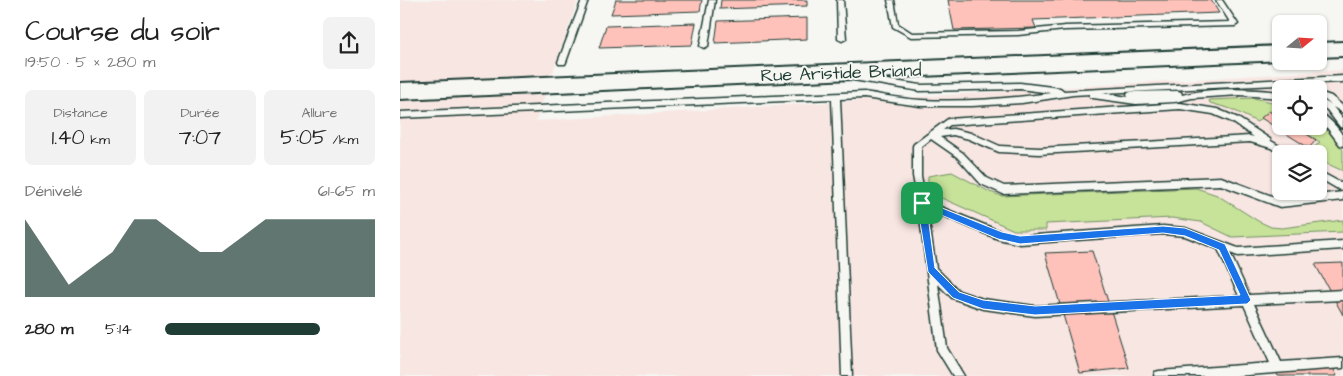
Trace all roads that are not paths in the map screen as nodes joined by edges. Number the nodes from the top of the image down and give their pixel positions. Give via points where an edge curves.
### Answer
1 (585, 0) edge
2 (712, 0) edge
3 (840, 0) edge
4 (892, 0) edge
5 (1219, 0) edge
6 (842, 38) dead end
7 (704, 46) dead end
8 (1343, 49) edge
9 (1328, 50) edge
10 (1272, 52) edge
11 (562, 62) dead end
12 (827, 73) junction
13 (1343, 79) edge
14 (1327, 80) edge
15 (1272, 83) edge
16 (400, 91) edge
17 (1073, 92) junction
18 (1272, 94) edge
19 (836, 97) junction
20 (1328, 98) joint
21 (1343, 104) edge
22 (1327, 106) edge
23 (1343, 110) edge
24 (400, 115) edge
25 (1327, 123) edge
26 (1343, 125) edge
27 (931, 135) junction
28 (1343, 143) edge
29 (1273, 145) joint
30 (1327, 179) edge
31 (1343, 188) edge
32 (1343, 196) edge
33 (922, 203) junction
34 (1343, 245) edge
35 (1222, 247) junction
36 (931, 270) junction
37 (1343, 295) edge
38 (1247, 300) junction
39 (1343, 363) edge
40 (1278, 368) junction
41 (848, 376) edge
42 (959, 376) edge
43 (1159, 376) edge

1 - 11 lane
2 - 7 lane
3 - 6 lane
4 - 5 lane via 895,25 911,35 1235,24
8 - 9 main road
10 - 12 main road, Rue Aristide Briand
12 - 16 main road, Rue Aristide Briand
12 - 17 lane via 920,88 1020,86
13 - 14 lane
15 - 17 lane
17 - 18 lane via 1136,101 1240,92
17 - 19 lane via 972,103 920,103 864,95
19 - 24 lane
19 - 41 lane
20 - 21 lane
20 - 23 lane
22 - 26 lane
25 - 28 lane
27 - 29 lane via 953,132 1000,149 1039,151 1250,139
27 - 29 lane via 948,122 1180,106 1214,111 1235,120
27 - 32 lane via 960,155 984,181 1003,190 1221,181 1280,203
27 - 33 lane via 917,146 917,176
30 - 31 lane
33 - 35 lane via 1001,236 1020,240 1163,230 1185,232
33 - 36 lane
34 - 35 lane via 1238,252
35 - 38 lane
36 - 38 lane via 956,295 983,304 1035,311
36 - 42 lane via 942,350
37 - 38 lane
38 - 40 lane
39 - 40 lane
40 - 43 lane

